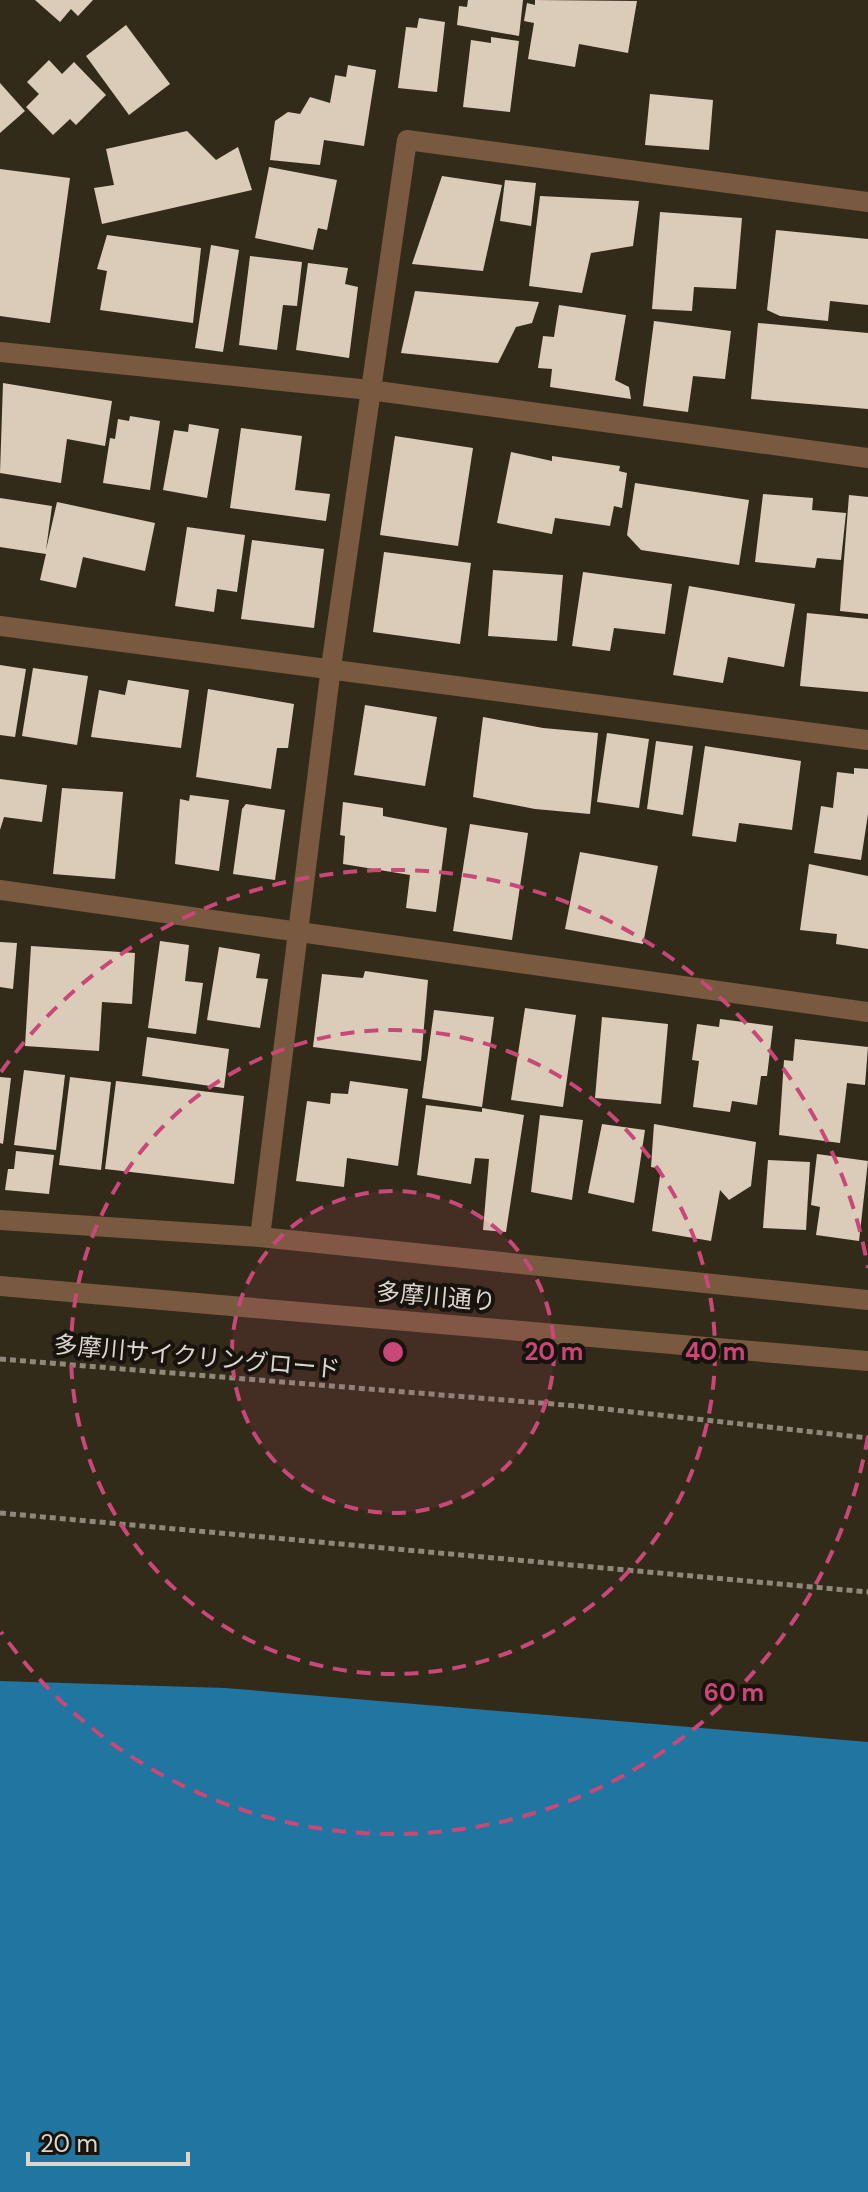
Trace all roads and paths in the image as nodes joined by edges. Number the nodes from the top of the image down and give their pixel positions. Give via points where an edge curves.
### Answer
1 (868, 202) edge
2 (0, 352) edge
3 (370, 390) junction
4 (868, 458) edge
5 (0, 626) edge
6 (331, 667) junction
7 (868, 740) edge
8 (0, 890) edge
9 (298, 931) junction
10 (868, 1012) edge
11 (0, 1220) edge
12 (260, 1237) junction
13 (0, 1286) edge
14 (868, 1300) edge
15 (0, 1359) edge
16 (868, 1361) edge
17 (868, 1438) edge
18 (0, 1513) edge
19 (868, 1592) edge

1 - 3 street via 407,140
2 - 3 street
3 - 4 street
3 - 6 street
5 - 6 street
6 - 7 street
6 - 9 street
8 - 9 street
9 - 10 street
9 - 12 street
11 - 12 street
12 - 14 street
13 - 16 street, 多摩川通り
15 - 17 path, 多摩川サイクリングロード via 578,1406
18 - 19 path

